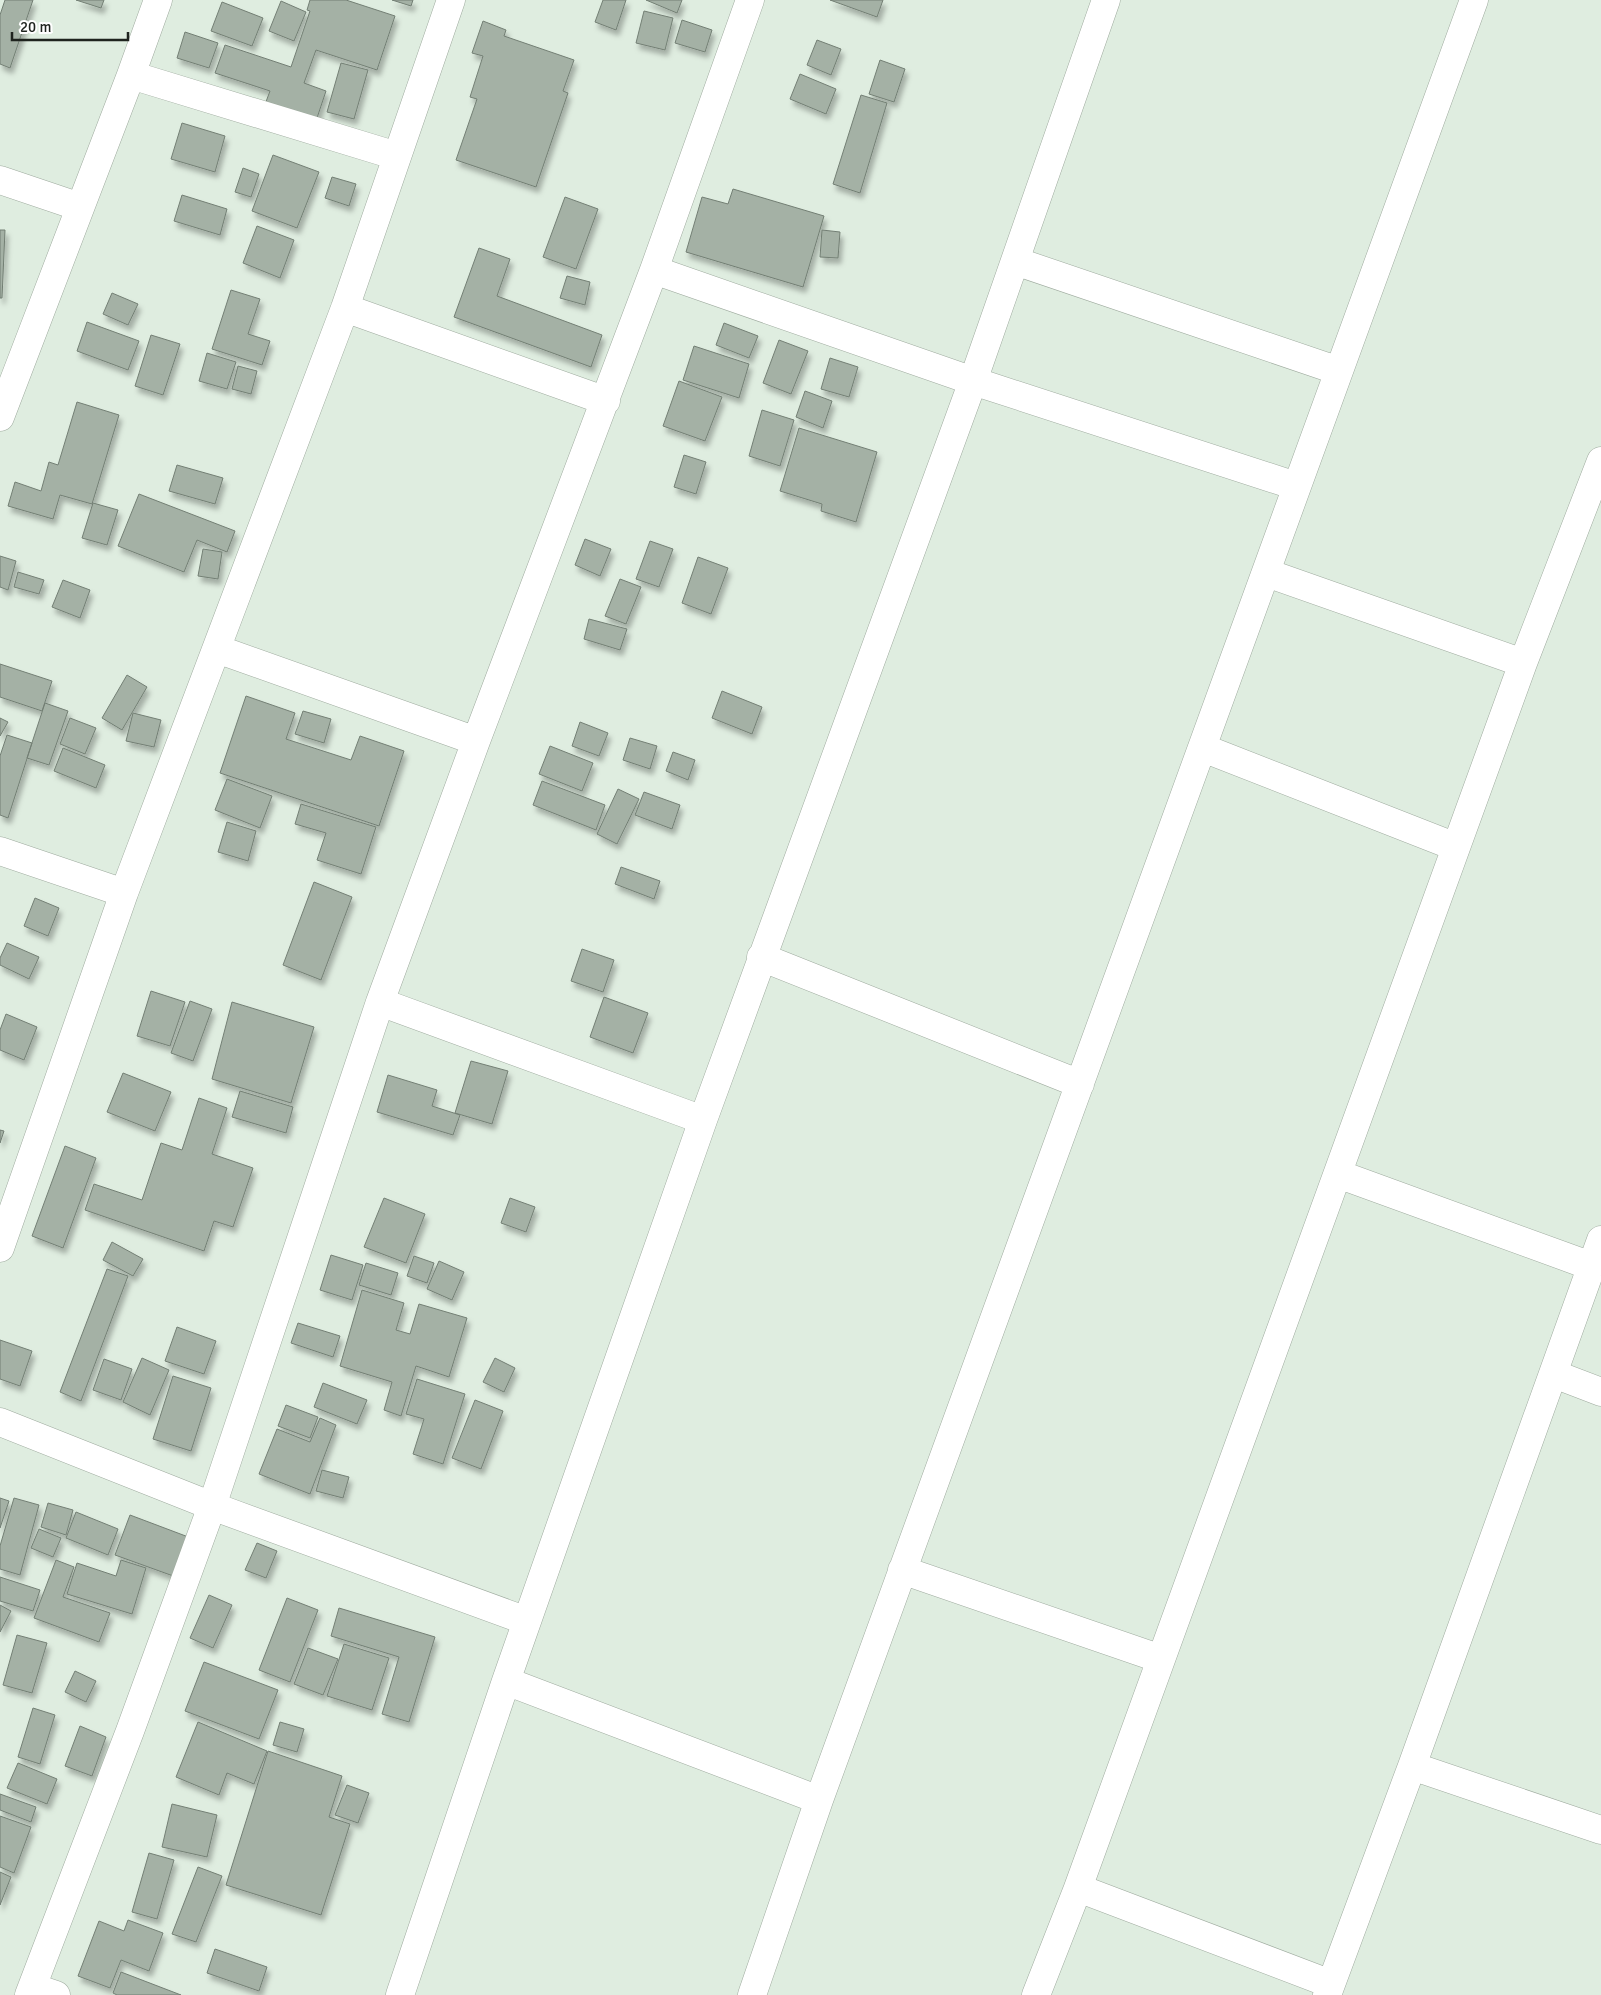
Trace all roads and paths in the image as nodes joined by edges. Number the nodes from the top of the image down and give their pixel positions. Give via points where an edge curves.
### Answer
1 (158, 0) edge
2 (451, 0) edge
3 (750, 0) edge
4 (1106, 0) edge
5 (1474, 0) edge
6 (131, 75) junction
7 (397, 156) junction
8 (0, 180) edge
9 (80, 207) junction
10 (1015, 261) junction
11 (654, 270) junction
12 (345, 308) junction
13 (1339, 371) junction
14 (973, 381) junction
15 (606, 401) junction
16 (0, 416) edge
17 (1601, 461) edge
18 (1296, 486) junction
19 (1267, 573) junction
20 (217, 649) junction
21 (1523, 663) junction
22 (476, 741) junction
23 (1203, 748) junction
24 (1456, 847) junction
25 (0, 851) edge
26 (124, 893) junction
27 (761, 957) junction
28 (380, 1002) junction
29 (1080, 1084) junction
30 (704, 1120) junction
31 (1338, 1174) junction
32 (1601, 1240) edge
33 (0, 1248) edge
34 (1591, 1266) junction
35 (1554, 1374) junction
36 (1601, 1392) edge
37 (0, 1422) edge
38 (212, 1506) junction
39 (902, 1570) junction
40 (527, 1621) junction
41 (1161, 1659) junction
42 (506, 1681) junction
43 (1412, 1766) junction
44 (819, 1800) junction
45 (1601, 1830) edge
46 (1078, 1888) junction
47 (1330, 1990) edge
48 (39, 1992) edge
49 (400, 1995) edge
50 (752, 1995) edge
51 (1036, 1995) edge

1 - 6 street
2 - 7 street
3 - 11 street
4 - 10 street
5 - 13 street
6 - 7 street
6 - 9 street
7 - 12 street
8 - 9 street
9 - 16 street
10 - 13 street
10 - 14 street
11 - 14 street
11 - 15 street
12 - 15 street
12 - 20 street
13 - 18 street
14 - 18 street
14 - 27 street
15 - 22 street
17 - 21 street
18 - 19 street
19 - 21 street
19 - 23 street
20 - 22 street
20 - 26 street
21 - 24 street
22 - 28 street
23 - 24 street
23 - 29 street
24 - 31 street
25 - 26 street
26 - 33 street
27 - 29 street
27 - 30 street
28 - 30 street
28 - 38 street
29 - 39 street
30 - 40 street
31 - 34 street
31 - 41 street
32 - 34 street
34 - 35 street
35 - 36 street
35 - 43 street
37 - 38 street
38 - 40 street
38 - 48 street
39 - 41 street
39 - 44 street
40 - 42 street
41 - 46 street
42 - 44 street
42 - 49 street
43 - 45 street
43 - 47 street
44 - 50 street
46 - 47 street
46 - 51 street

